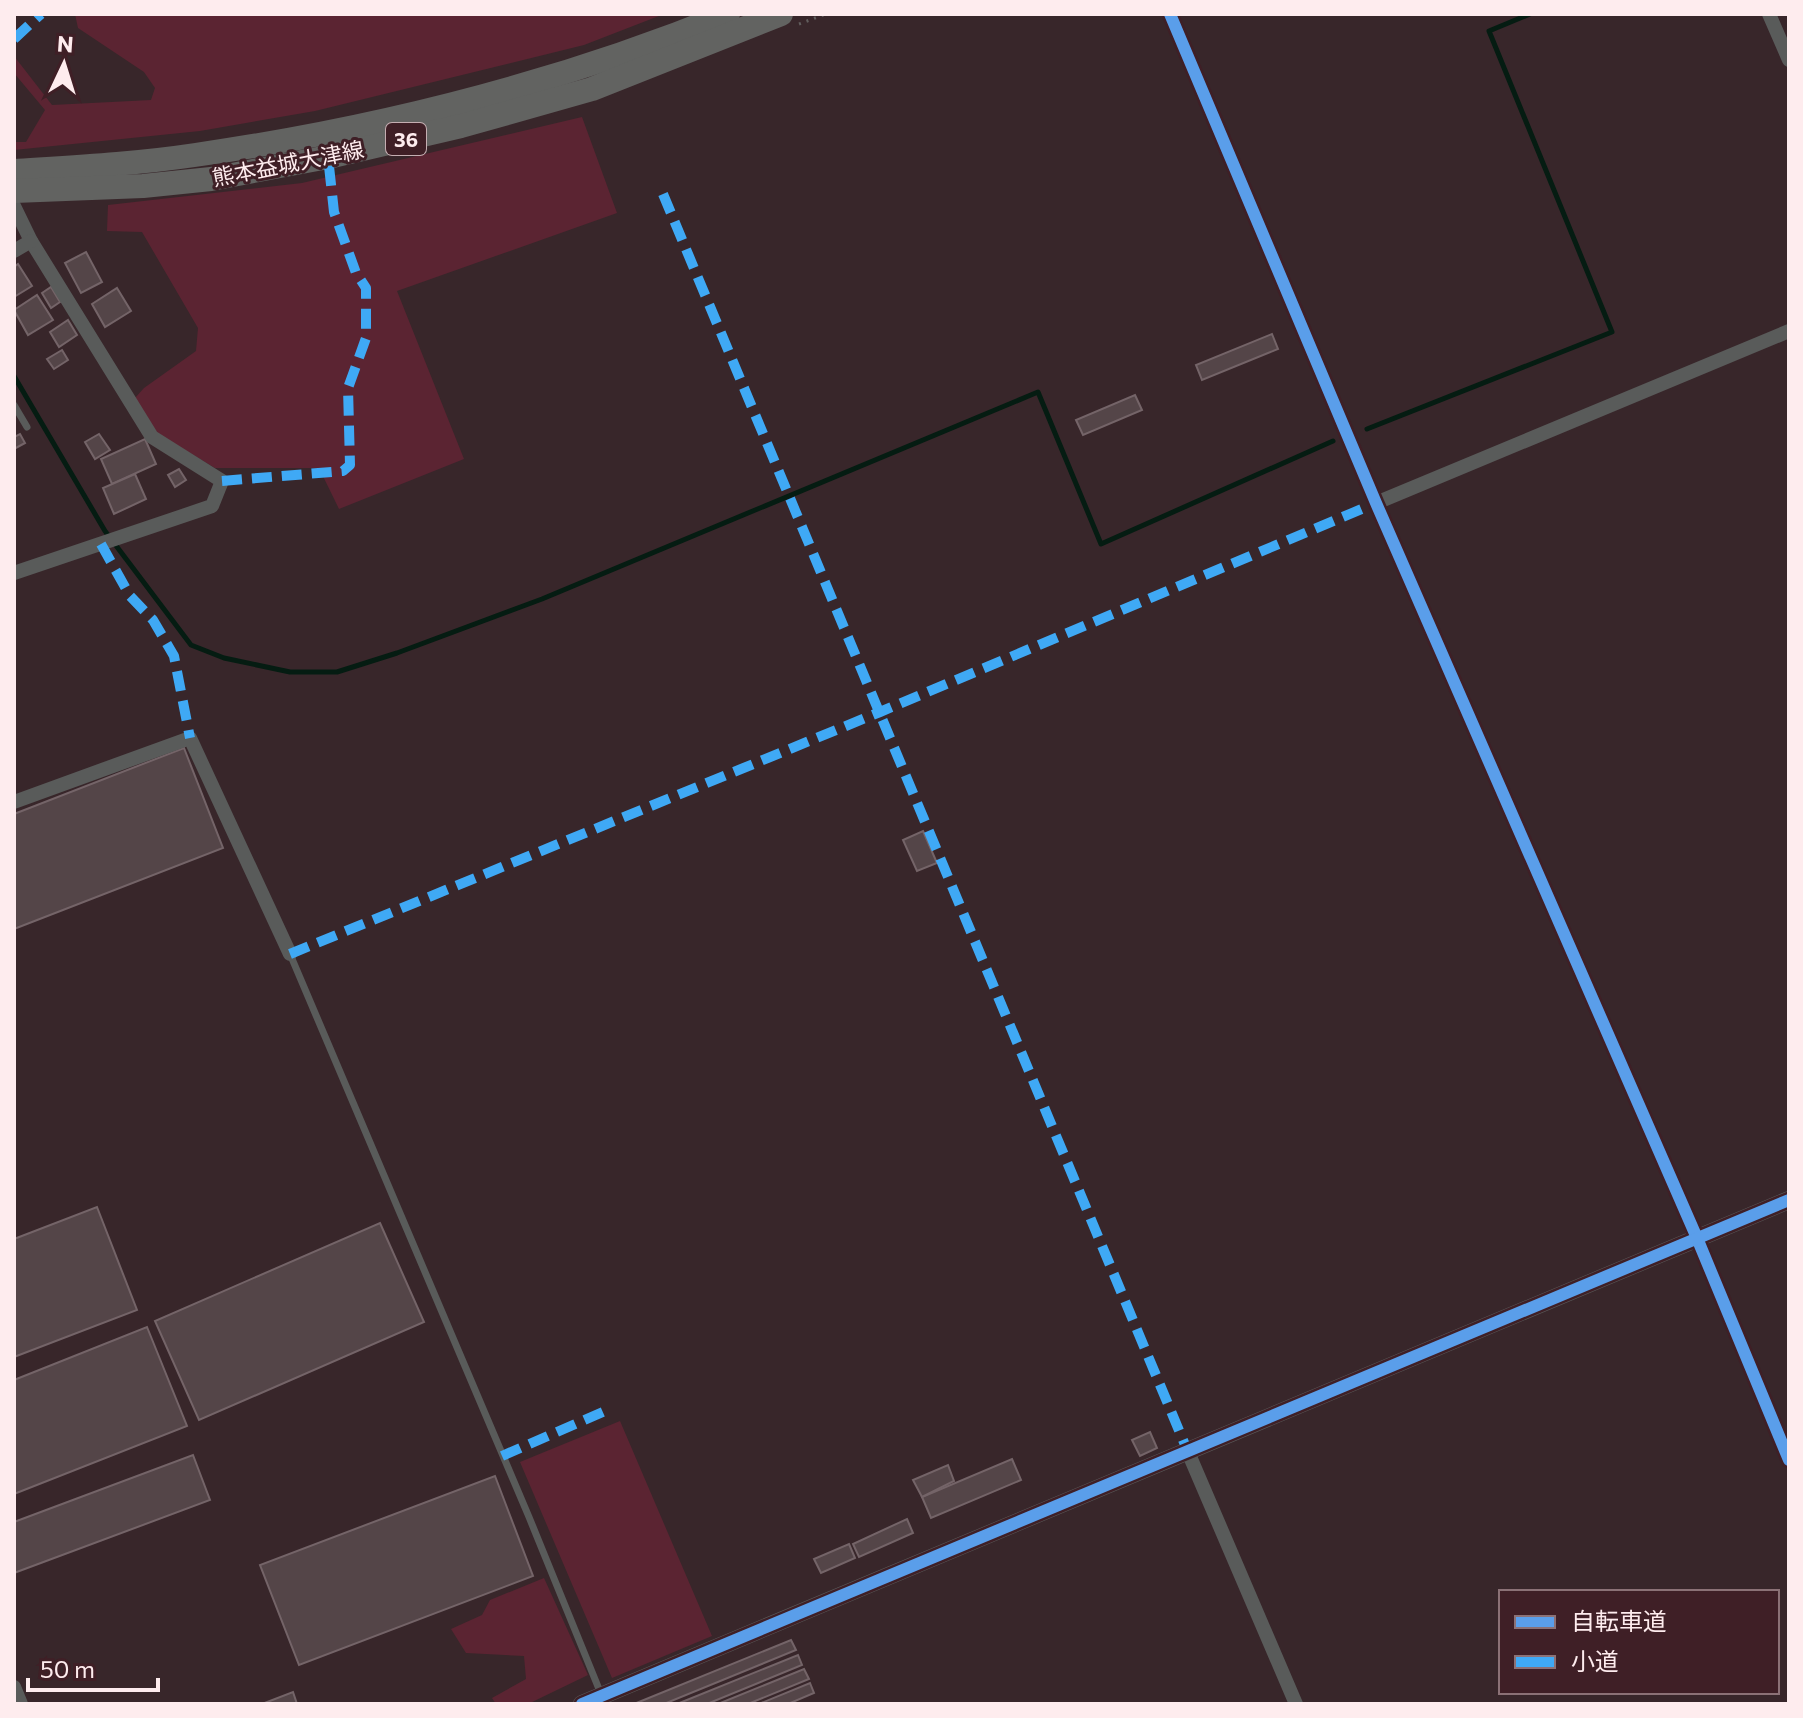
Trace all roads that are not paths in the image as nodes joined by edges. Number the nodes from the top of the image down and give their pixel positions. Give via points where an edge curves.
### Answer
1 (728, 14) edge
2 (781, 14) edge
3 (1170, 14) edge
4 (1769, 14) edge
5 (1789, 60) edge
6 (14, 171) edge
7 (14, 191) edge
8 (14, 206) edge
9 (31, 241) junction
10 (14, 251) edge
11 (1789, 331) edge
12 (14, 405) edge
13 (27, 427) dead end
14 (1376, 503) junction
15 (14, 573) edge
16 (14, 802) edge
17 (290, 954) joint
18 (1789, 1200) edge
19 (1697, 1238) junction
20 (1188, 1452) junction
21 (1789, 1460) edge
22 (14, 1687) edge
23 (604, 1700) edge
24 (21, 1704) edge
25 (582, 1704) edge
26 (1296, 1704) edge

1 - 6 main road, 熊本益城大津線 / 36 via 578,69 339,130 137,163
2 - 7 main road, 熊本益城大津線 / 36 via 592,89 328,157 211,179
3 - 14 street
4 - 5 street
8 - 9 street
9 - 10 street
9 - 15 street via 152,437 222,481 212,506
11 - 14 street
12 - 13 lane
14 - 19 street
16 - 17 street via 190,738
17 - 23 lane
18 - 19 street
19 - 20 street
19 - 21 street
20 - 23 street
20 - 26 street
22 - 24 street
23 - 25 street

